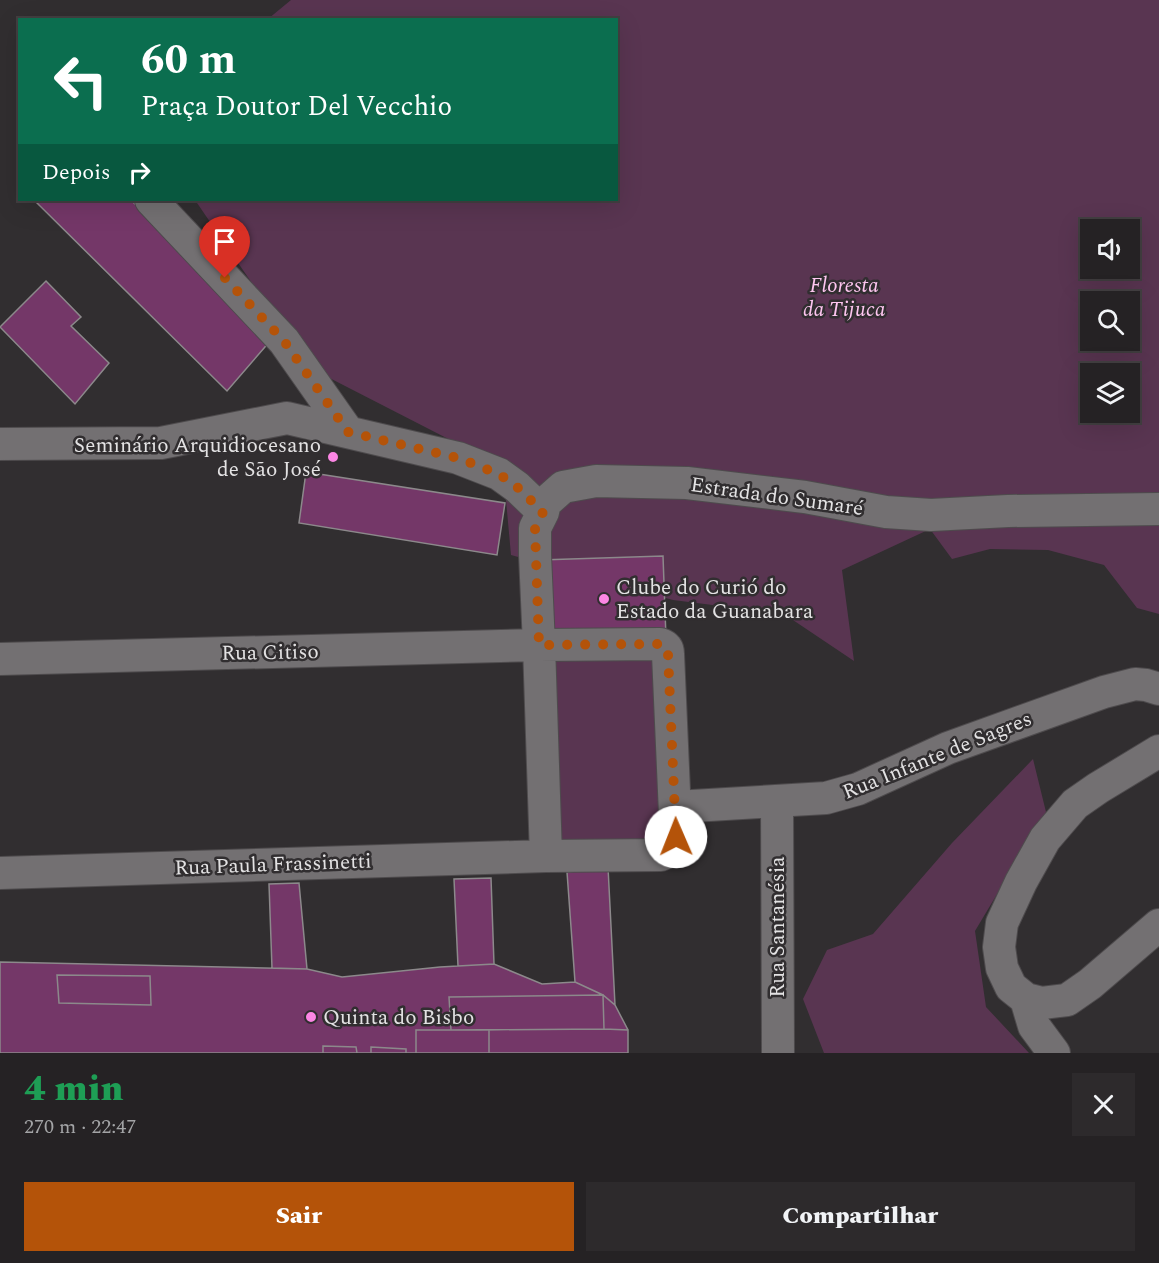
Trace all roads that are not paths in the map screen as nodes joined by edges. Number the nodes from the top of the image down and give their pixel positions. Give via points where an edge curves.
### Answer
1 (152, 201) edge
2 (348, 432) junction
3 (0, 444) edge
4 (1159, 509) edge
5 (543, 512) junction
6 (539, 645) junction
7 (0, 659) edge
8 (1159, 689) edge
9 (1159, 751) edge
10 (777, 801) junction
11 (675, 807) junction
12 (546, 856) junction
13 (0, 873) edge
14 (1159, 925) edge
15 (1026, 999) junction
16 (778, 1053) edge
17 (1054, 1053) edge

1 - 2 street via 284,341
2 - 3 street via 287,418 161,444
2 - 5 street via 458,458 499,474
4 - 5 street, Estrada do Sumaré via 920,514 687,483 596,481 563,487 545,502
5 - 6 street, Estrada do Sumaré via 535,528
6 - 7 street, Rua Citiso
6 - 11 street, Rua Citiso via 666,647
6 - 12 street, Estrada do Sumaré
8 - 10 street, Rua Infante de Sagres via 1135,684 1104,692 948,748 858,789 826,798
9 - 15 street via 1075,804 1045,839 1021,882 1002,923 999,947 1002,968 1011,987
10 - 11 street, Rua Infante de Sagres
10 - 16 street, Rua Santanésia
11 - 12 street, Rua Paula Frassinetti via 674,845 661,855
12 - 13 street, Rua Paula Frassinetti
14 - 15 street via 1067,1000 1042,1003
15 - 17 street via 1034,1026

